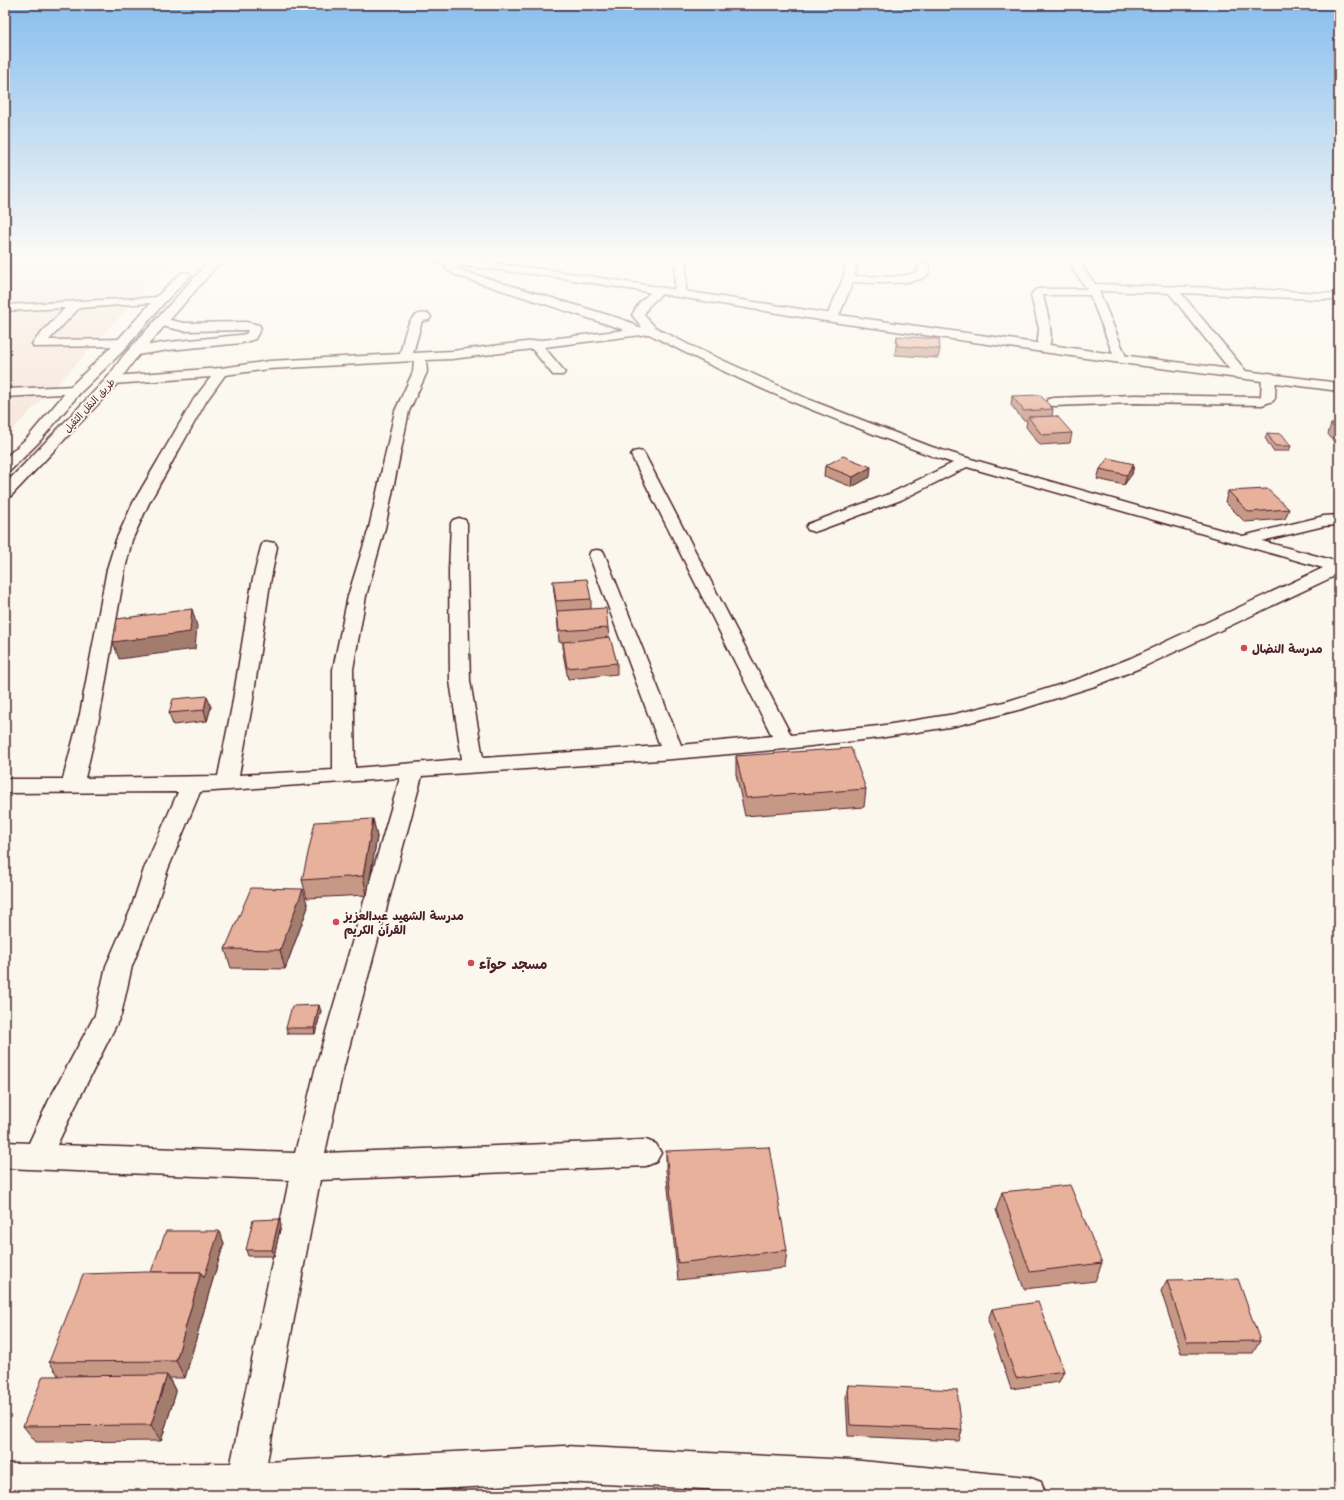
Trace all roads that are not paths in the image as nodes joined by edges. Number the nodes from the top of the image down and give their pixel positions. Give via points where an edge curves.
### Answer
1 (51, 330) edge
2 (134, 330) edge
3 (154, 330) edge
4 (254, 330) edge
5 (415, 330) edge
6 (633, 330) edge
7 (651, 330) joint
8 (916, 330) edge
9 (1045, 330) edge
10 (1109, 330) edge
11 (1205, 330) edge
12 (635, 332) junction
13 (123, 342) junction
14 (535, 345) junction
15 (1043, 348) junction
16 (136, 351) junction
17 (413, 358) junction
18 (1121, 359) junction
19 (221, 372) junction
20 (558, 372) dead end
21 (1240, 373) junction
22 (1269, 377) junction
23 (113, 380) junction
24 (1339, 386) edge
25 (74, 390) junction
26 (5, 393) edge
27 (1053, 402) dead end
28 (638, 455) dead end
29 (966, 462) junction
30 (5, 467) edge
31 (5, 493) edge
32 (1339, 520) edge
33 (459, 523) dead end
34 (814, 526) dead end
35 (1243, 541) junction
36 (269, 547) dead end
37 (597, 555) dead end
38 (1339, 567) edge
39 (786, 742) junction
40 (673, 752) junction
41 (474, 765) junction
42 (413, 770) junction
43 (344, 776) junction
44 (227, 783) junction
45 (192, 785) junction
46 (5, 786) edge
47 (72, 786) junction
48 (646, 1153) dead end
49 (5, 1155) edge
50 (37, 1157) junction
51 (306, 1167) junction
52 (5, 1482) edge
53 (244, 1488) edge
54 (1028, 1495) edge

1 - 13 street via 38,344
2 - 13 main road, طريق النقل الثقيل
3 - 16 main road, طريق النقل الثقيل
4 - 16 street via 251,336 242,339
5 - 17 street
6 - 12 street
7 - 12 street
7 - 29 street via 805,403 927,450
8 - 15 main road
9 - 15 street
10 - 18 street
11 - 21 street
12 - 14 street
13 - 25 main road, طريق النقل الثقيل
14 - 17 street
14 - 20 street
15 - 18 main road
16 - 23 main road, طريق النقل الثقيل
17 - 19 street via 269,365
17 - 43 street via 420,372 402,411 377,528 357,596 343,669
18 - 21 main road
19 - 23 street
19 - 47 street via 201,399 141,503 124,540 116,569 90,714
21 - 22 main road
22 - 24 main road
22 - 27 street via 1268,398 1262,401 1136,399
23 - 31 main road, طريق النقل الثقيل
25 - 26 street
25 - 30 main road, طريق النقل الثقيل via 34,439
28 - 39 street
29 - 34 street via 895,497
29 - 35 street
32 - 35 street via 1324,521
33 - 41 street via 460,681
35 - 38 street
36 - 44 street via 261,583 244,699
37 - 40 street
38 - 39 street via 1138,662 1056,693 955,720 879,732
39 - 40 street
40 - 41 street
41 - 42 street
42 - 43 street
42 - 51 street via 330,1066
43 - 44 street
44 - 45 street
45 - 47 street
45 - 50 street via 119,966 108,1015
46 - 47 street
48 - 51 street
49 - 50 street
50 - 51 street
51 - 53 street
52 - 53 street
53 - 54 street via 564,1464 851,1478

